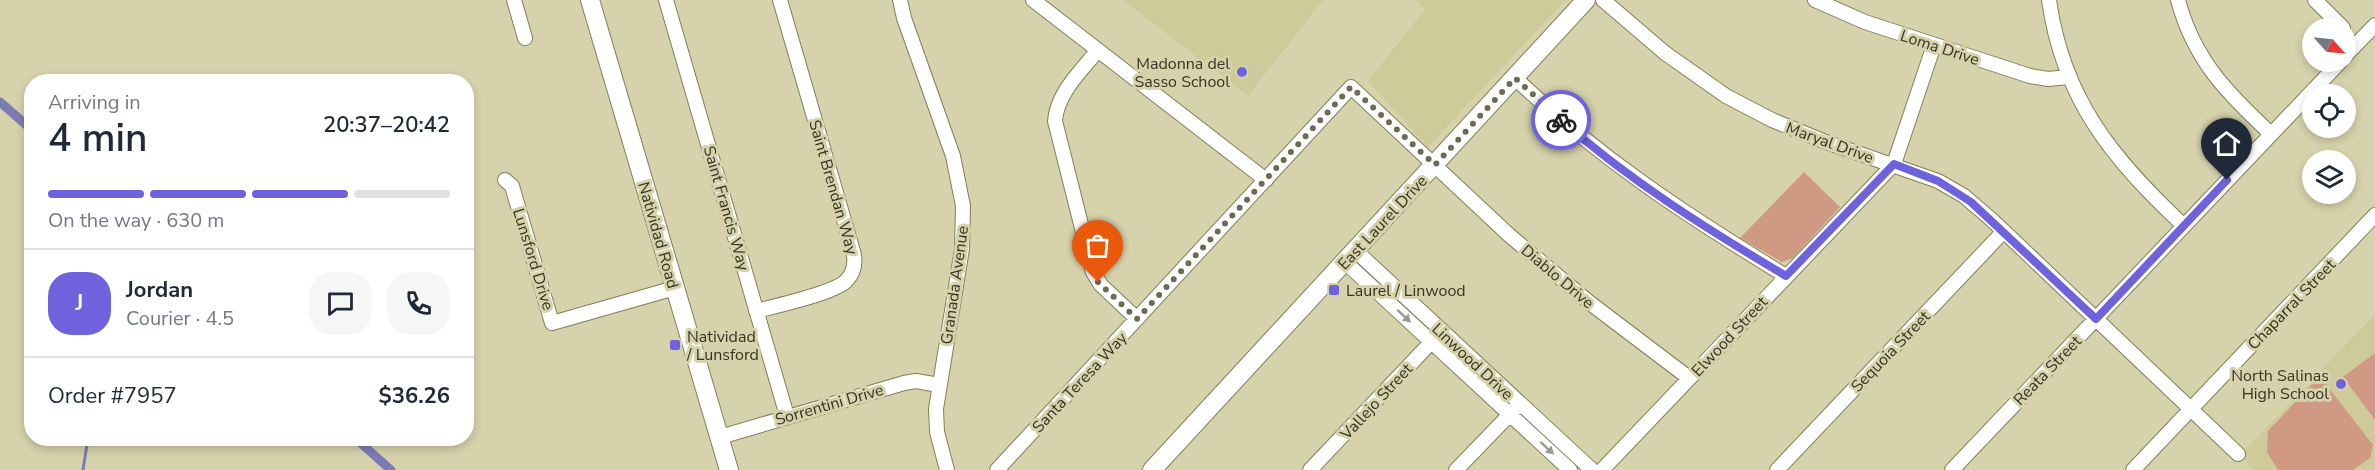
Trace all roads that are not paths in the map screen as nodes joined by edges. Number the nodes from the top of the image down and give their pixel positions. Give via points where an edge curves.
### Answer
1 (514, 0) edge
2 (590, 0) edge
3 (666, 0) edge
4 (780, 0) edge
5 (900, 0) edge
6 (1033, 0) edge
7 (1586, 0) edge
8 (1603, 0) edge
9 (1815, 0) edge
10 (2049, 0) edge
11 (2178, 0) edge
12 (2315, 0) edge
13 (2333, 18) edge
14 (2375, 25) edge
15 (525, 38) dead end
16 (2358, 43) edge
17 (1934, 45) junction
18 (1098, 50) junction
19 (2330, 72) edge
20 (2069, 77) junction
21 (1515, 78) junction
22 (2271, 134) junction
23 (1894, 164) junction
24 (1435, 165) junction
25 (505, 180) dead end
26 (1266, 180) junction
27 (2375, 215) edge
28 (2183, 225) junction
29 (2004, 231) junction
30 (1350, 256) junction
31 (1786, 276) junction
32 (675, 288) junction
33 (756, 311) junction
34 (1137, 319) junction
35 (2096, 319) junction
36 (1436, 336) junction
37 (1689, 378) junction
38 (939, 385) junction
39 (1515, 409) junction
40 (2191, 409) junction
41 (787, 416) junction
42 (720, 438) junction
43 (2238, 454) dead end
44 (729, 470) edge
45 (947, 470) edge
46 (997, 470) edge
47 (1152, 470) edge
48 (1310, 470) edge
49 (1456, 470) edge
50 (1570, 470) edge
51 (1592, 470) edge
52 (1602, 470) edge
53 (1777, 470) edge
54 (1952, 470) edge
55 (2133, 470) edge

1 - 15 street
2 - 32 main road, Natividad Road
3 - 33 street, Saint Francis Way
4 - 33 street, Saint Brendan Way via 855,266 848,279 836,288
5 - 38 street, Granada Avenue via 953,156 962,197 962,249
6 - 18 street
7 - 21 main road, East Laurel Drive
8 - 23 street, Maryal Drive via 1665,53 1726,96 1815,138
9 - 17 street, Loma Drive
10 - 20 street
11 - 22 street via 2192,41 2213,75 2231,98
12 - 13 street
14 - 16 street
17 - 20 street, Loma Drive via 2036,78
17 - 23 street, Elwood Street
18 - 26 street
18 - 34 street via 1061,99 1056,126 1093,272
19 - 22 street, Reata Street
20 - 28 street via 2114,154
21 - 24 main road, East Laurel Drive
21 - 31 street via 1578,135 1640,183
22 - 28 street, Reata Street
23 - 29 street, Maryal Drive via 1950,187
23 - 31 street, Elwood Street
24 - 26 street, Santa Teresa Way via 1351,87
24 - 30 main road, East Laurel Drive
24 - 37 street, Diablo Drive via 1509,235
25 - 32 street, Lunsford Drive via 512,186 552,323
26 - 34 street, Santa Teresa Way
27 - 40 street, Chaparral Street
28 - 35 street, Reata Street
29 - 35 street, Maryal Drive
29 - 53 street, Sequoia Street
30 - 36 street, Linwood Drive
30 - 47 main road, East Laurel Drive
31 - 37 street, Elwood Street
32 - 42 main road, Natividad Road
33 - 41 street, Saint Francis Way
34 - 46 street, Santa Teresa Way
35 - 40 street, Maryal Drive
35 - 54 street, Reata Street
36 - 39 street, Linwood Drive
36 - 48 street, Vallejo Street
37 - 52 street, Elwood Street
38 - 41 street, Sorrentini Drive via 904,382
38 - 45 street, Granada Avenue via 937,432
39 - 49 street
39 -> 50 street, Linwood Drive
39 - 51 street, Linwood Drive
40 - 43 street, Maryal Drive
40 - 55 street, Chaparral Street
41 - 42 street, Sorrentini Drive
42 - 44 main road, Natividad Road

